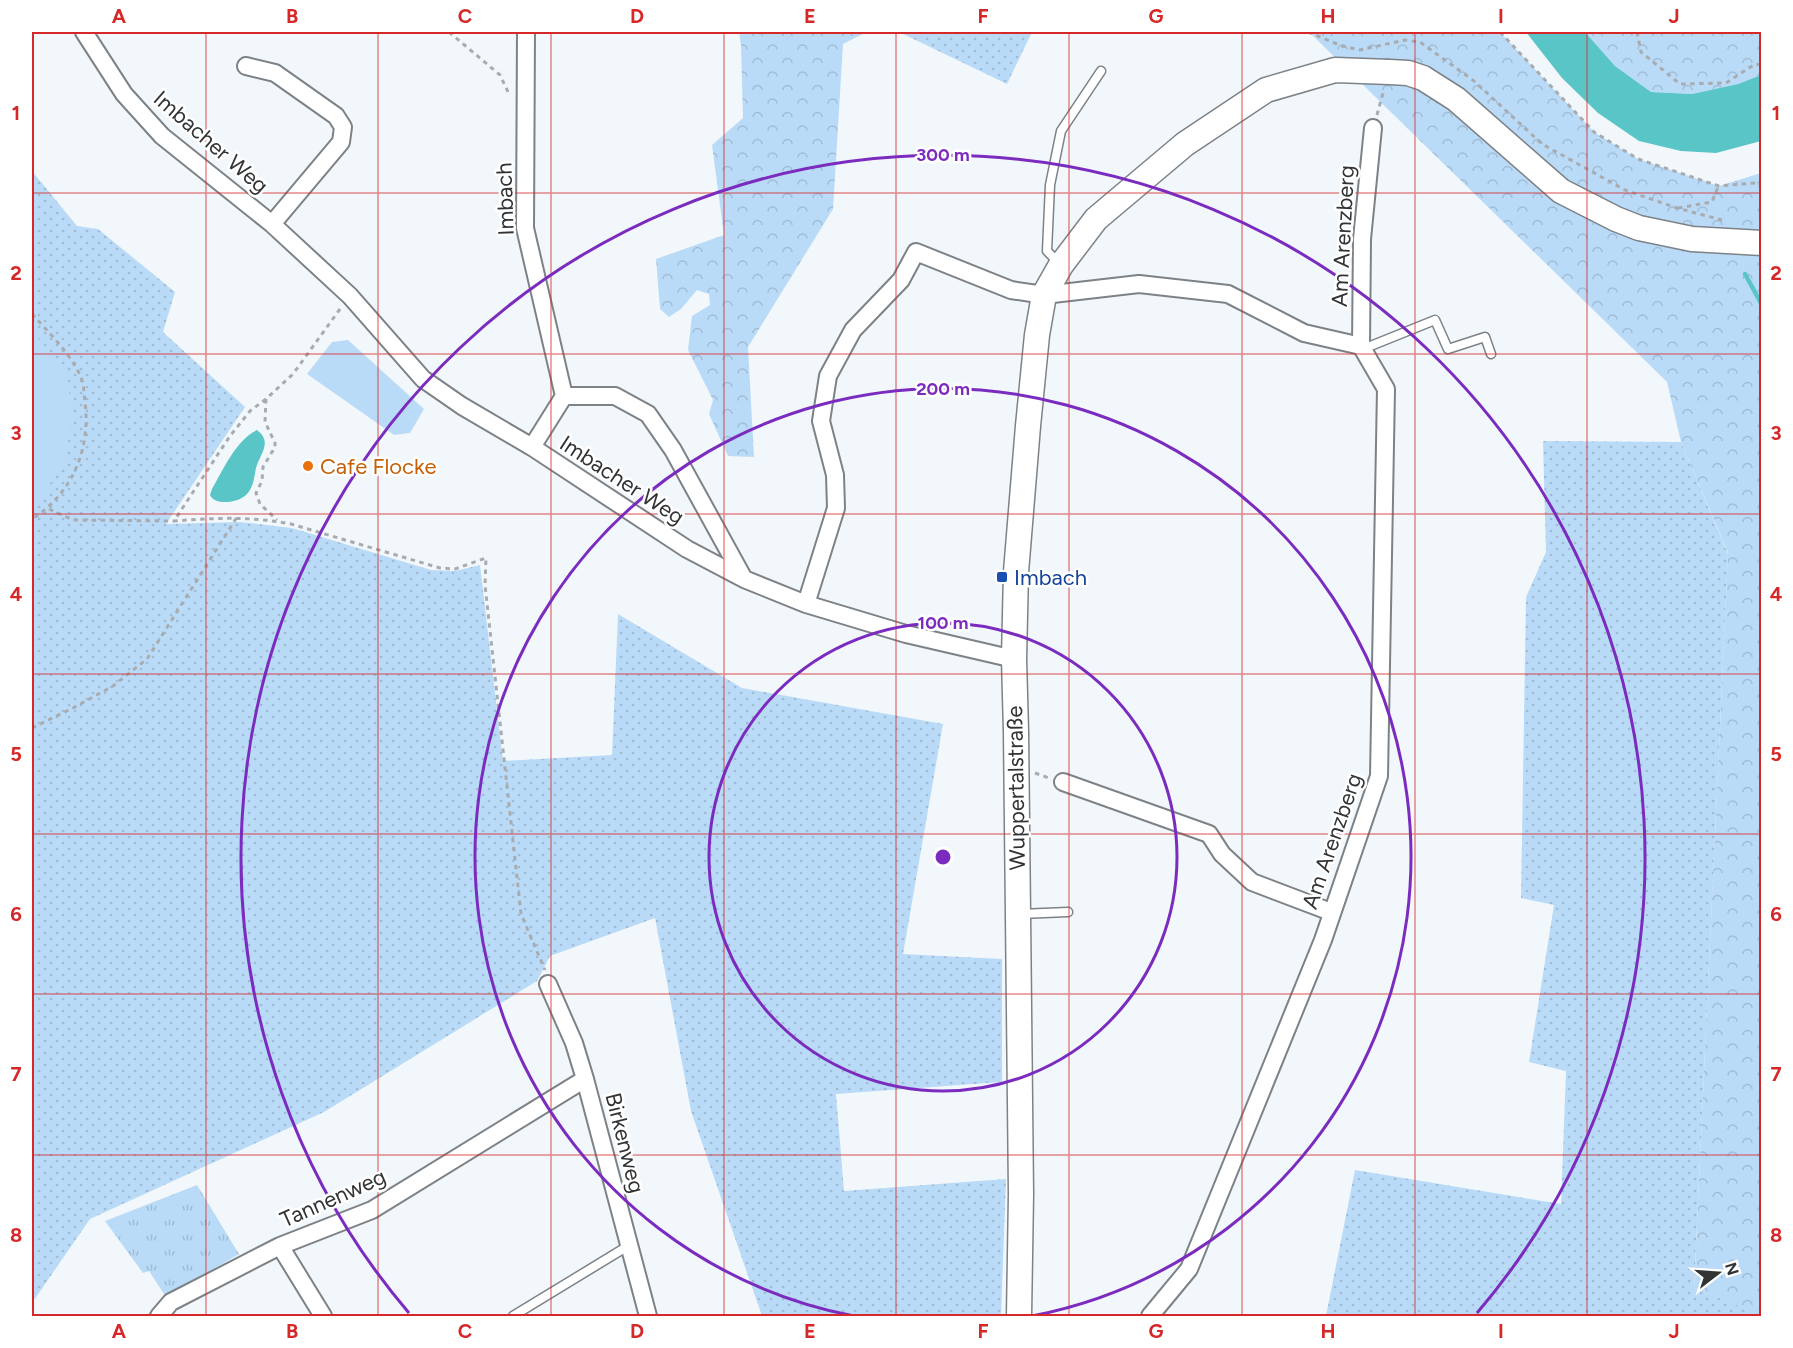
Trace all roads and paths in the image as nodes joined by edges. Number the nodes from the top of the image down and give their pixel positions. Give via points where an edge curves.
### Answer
1 (84, 32) edge
2 (449, 32) edge
3 (526, 32) edge
4 (1500, 32) edge
5 (1637, 32) edge
6 (1761, 65) edge
7 (246, 66) dead end
8 (1101, 71) dead end
9 (1390, 72) junction
10 (510, 95) dead end
11 (1372, 128) joint
12 (1719, 186) junction
13 (1761, 187) edge
14 (1677, 208) dead end
15 (272, 224) junction
16 (1761, 243) edge
17 (1061, 265) junction
18 (1044, 295) junction
19 (350, 296) junction
20 (32, 314) edge
21 (1362, 347) junction
22 (1491, 354) dead end
23 (564, 396) junction
24 (266, 399) junction
25 (532, 447) junction
26 (48, 509) junction
27 (237, 517) junction
28 (32, 519) edge
29 (174, 521) junction
30 (279, 522) junction
31 (744, 579) junction
32 (806, 604) junction
33 (1014, 659) junction
34 (32, 728) edge
35 (1016, 768) junction
36 (1063, 782) joint
37 (1068, 912) dead end
38 (1331, 912) junction
39 (1017, 914) junction
40 (548, 984) joint
41 (585, 1079) junction
42 (280, 1246) junction
43 (628, 1246) junction
44 (320, 1315) edge
45 (159, 1317) edge
46 (513, 1317) edge
47 (648, 1317) edge
48 (1020, 1317) edge
49 (1150, 1317) edge

1 - 15 street, Imbacher Weg via 124,94 162,136
2 - 10 path via 500,75
3 - 23 street, Imbach via 525,228
4 - 12 path via 1594,132 1638,159
5 - 6 path via 1641,52 1680,84 1726,83 1755,64
7 - 15 street, Imbacher Weg via 275,73 336,116 343,127 341,142
8 - 17 lane via 1060,131 1050,185 1047,251
9 - 11 path
9 - 16 main road, Wuppertalstraße via 1408,73 1438,86 1561,191 1616,219 1639,228 1692,238
9 - 17 main road, Wuppertalstraße via 1335,70 1266,90 1185,144 1096,219
11 - 21 street, Am Arenzberg via 1362,239
12 - 13 path via 1754,183
12 - 14 path via 1712,202
15 - 19 street, Imbacher Weg
17 - 18 main road, Wuppertalstraße
18 - 21 street, Am Arenzberg via 1139,284 1228,294 1304,333
18 - 32 street, Am Arenzberg via 1011,290 916,252 901,280 853,330 828,376 821,421 835,475 836,508
18 - 33 main road, Wuppertalstraße via 1020,518
19 - 24 path via 293,374
19 - 25 street, Imbacher Weg via 423,379
20 - 26 path via 81,376 87,423 77,466 65,490
21 - 22 lane via 1435,320 1448,349 1485,337
21 - 38 street, Am Arenzberg via 1386,388 1379,776
23 - 25 street
23 - 31 street via 615,396 648,414 674,450
24 - 29 path via 250,411 230,436
24 - 30 path via 265,422 275,447 256,493 266,511
25 - 31 street, Imbacher Weg via 687,549
26 - 28 path
26 - 29 path via 73,520
27 - 29 path
27 - 30 path
27 - 34 path via 147,659 113,686
30 - 40 path via 430,566 455,568 486,558 485,585 521,914
31 - 32 street, Imbacher Weg
32 - 33 street, Imbacher Weg via 906,634
33 - 35 main road, Wuppertalstraße
35 - 36 path
35 - 39 main road, Wuppertalstraße
36 - 38 street via 1209,834 1222,854 1252,882
37 - 39 lane
38 - 49 street, Am Arenzberg via 1189,1269
39 - 48 main road, Wuppertalstraße
40 - 41 street, Birkenweg
41 - 42 street, Tannenweg via 372,1210
41 - 43 street, Birkenweg
42 - 44 street
42 - 45 street, Tannenweg via 171,1302
43 - 46 lane
43 - 47 street, Birkenweg

